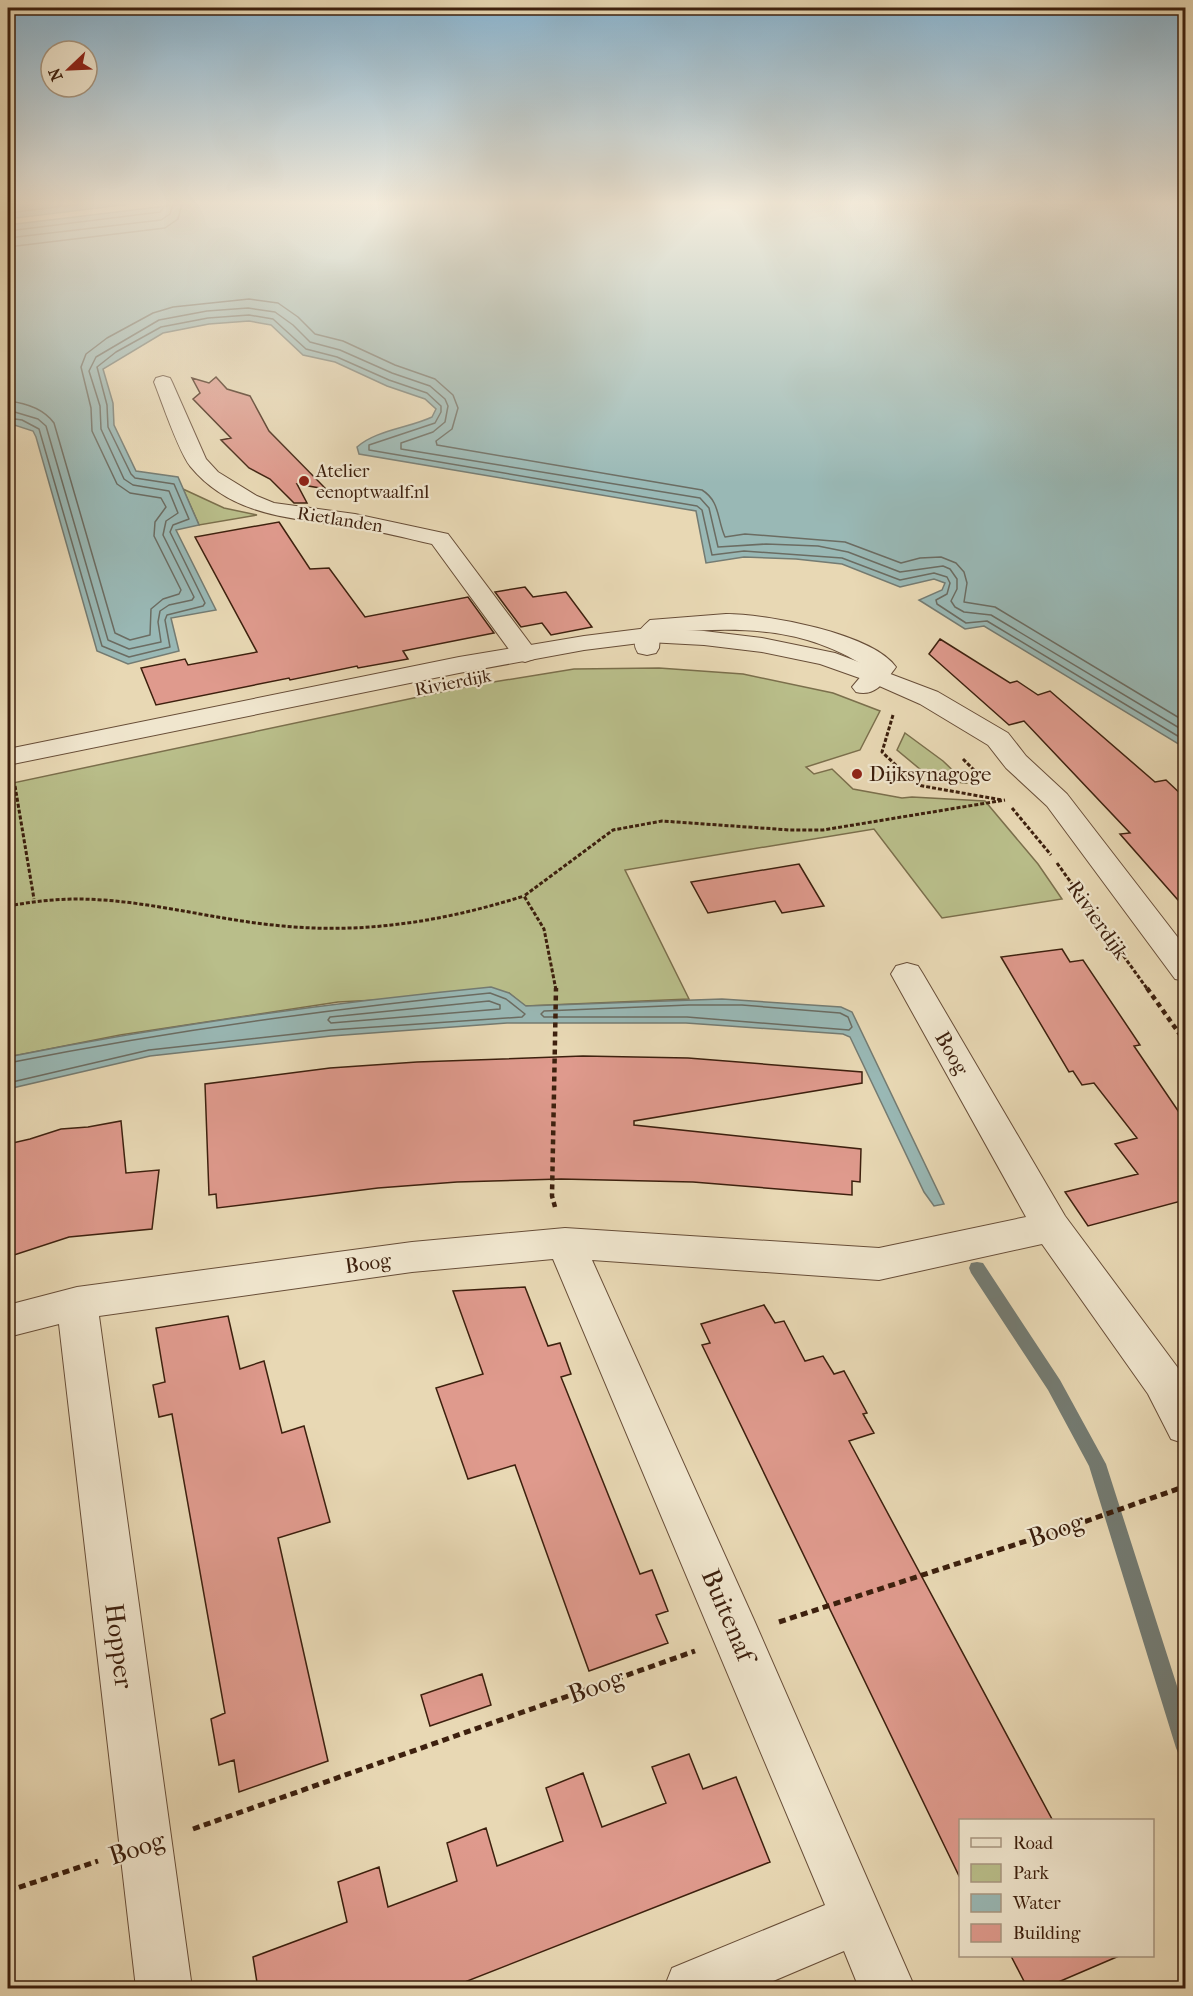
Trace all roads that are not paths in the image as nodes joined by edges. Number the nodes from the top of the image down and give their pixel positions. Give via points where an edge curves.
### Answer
1 (163, 382) dead end
2 (647, 642) junction
3 (525, 654) junction
4 (871, 682) junction
5 (10, 768) edge
6 (1185, 971) edge
7 (907, 974) dead end
8 (1051, 1227) junction
9 (565, 1243) junction
10 (77, 1303) junction
11 (8, 1321) edge
12 (1185, 1426) edge
13 (856, 1919) junction
14 (164, 1989) edge
15 (692, 1989) edge
16 (887, 1989) edge

1 - 3 street, Rietlanden via 196,461 211,476 249,501 270,509 440,539
2 - 3 street, Rivierdijk
2 - 4 street, Rivierdijk via 765,660
2 - 4 street, Rivierdijk via 659,625 745,621 775,625 864,653 883,667
3 - 5 street, Rivierdijk via 459,665
4 - 6 street, Rivierdijk via 1016,762 1057,800
7 - 8 street, Boog
8 - 9 street, Boog via 879,1264
8 - 12 street, Boog via 1162,1382
9 - 10 street, Boog via 412,1257
9 - 13 street, Buitenaf
10 - 11 street, Boog
10 - 14 street, Hopper
13 - 15 street
13 - 16 street, Buitenaf

